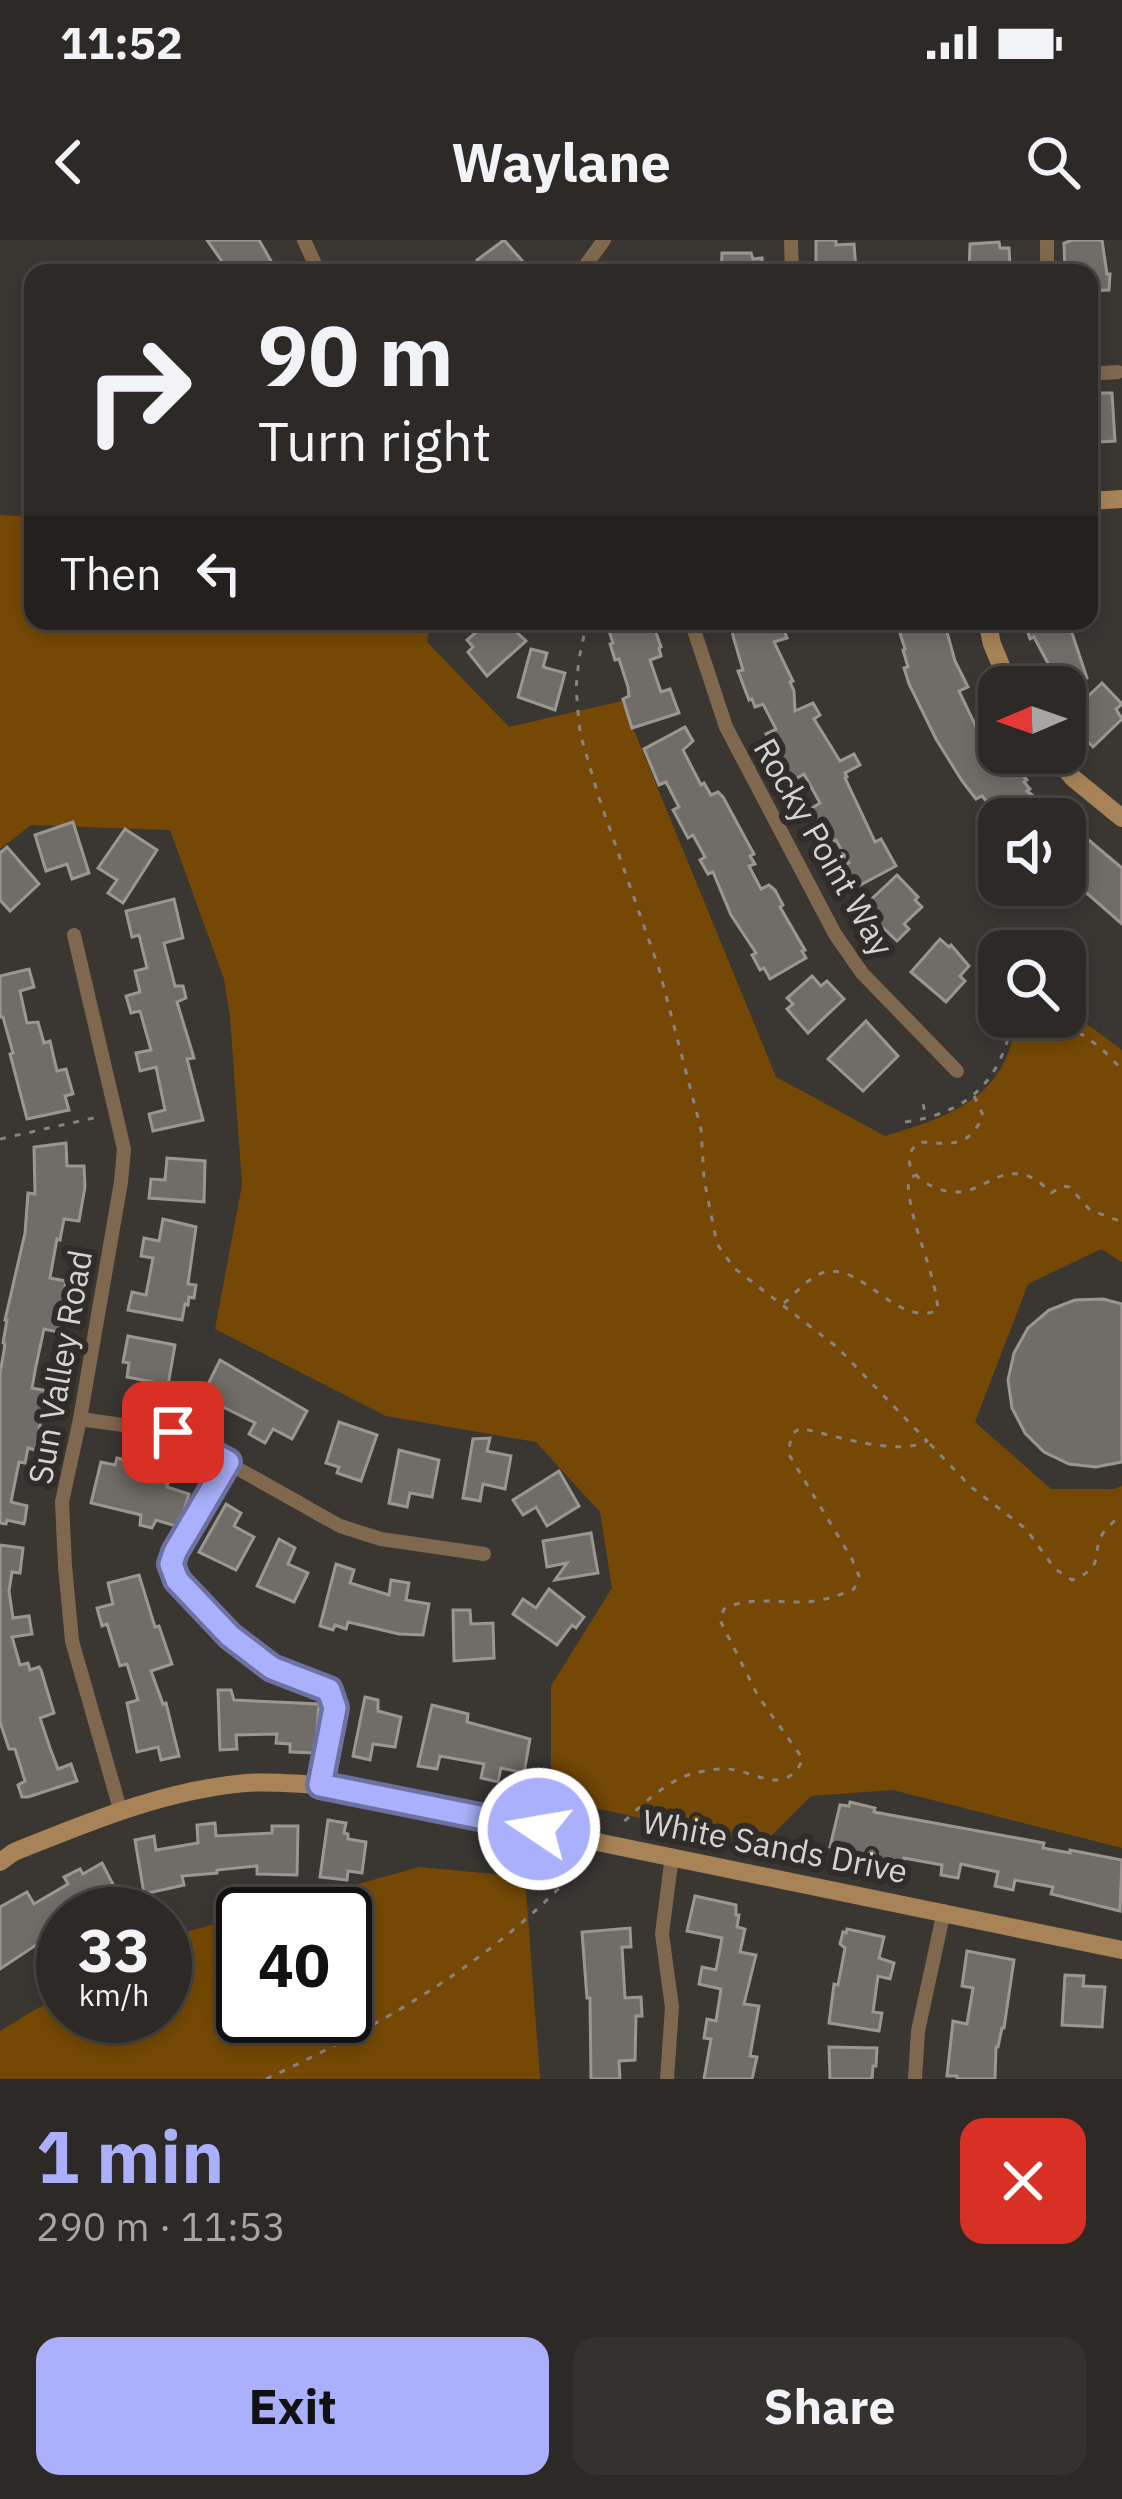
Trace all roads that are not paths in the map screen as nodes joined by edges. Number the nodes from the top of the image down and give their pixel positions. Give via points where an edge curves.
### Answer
1 (1118, 372) dead end
2 (1098, 373) edge
3 (694, 630) edge
4 (989, 630) edge
5 (1001, 666) edge
6 (1070, 774) edge
7 (1122, 818) edge
8 (74, 935) dead end
9 (957, 1071) dead end
10 (80, 1419) junction
11 (228, 1462) junction
12 (484, 1554) dead end
13 (320, 1785) junction
14 (120, 1809) junction
15 (672, 1856) junction
16 (0, 1862) edge
17 (944, 1911) junction
18 (1122, 1950) edge
19 (667, 2079) edge
20 (915, 2079) edge

1 - 2 street
3 - 9 street, Rocky Point Way via 725,727 835,934
4 - 5 street
6 - 7 street
8 - 10 street, Sun Valley Road via 124,1149
10 - 11 street via 173,1432
10 - 14 street, Sun Valley Road via 62,1502 68,1604
11 - 12 street via 340,1526
11 - 13 lane via 171,1564 230,1636 272,1668 329,1690 335,1708
13 - 14 street, White Sands Drive via 247,1783
13 - 15 street, White Sands Drive
14 - 16 street, White Sands Drive
15 - 17 street, White Sands Drive
15 - 19 street via 662,1934 673,2007
17 - 18 street, White Sands Drive
17 - 20 street

